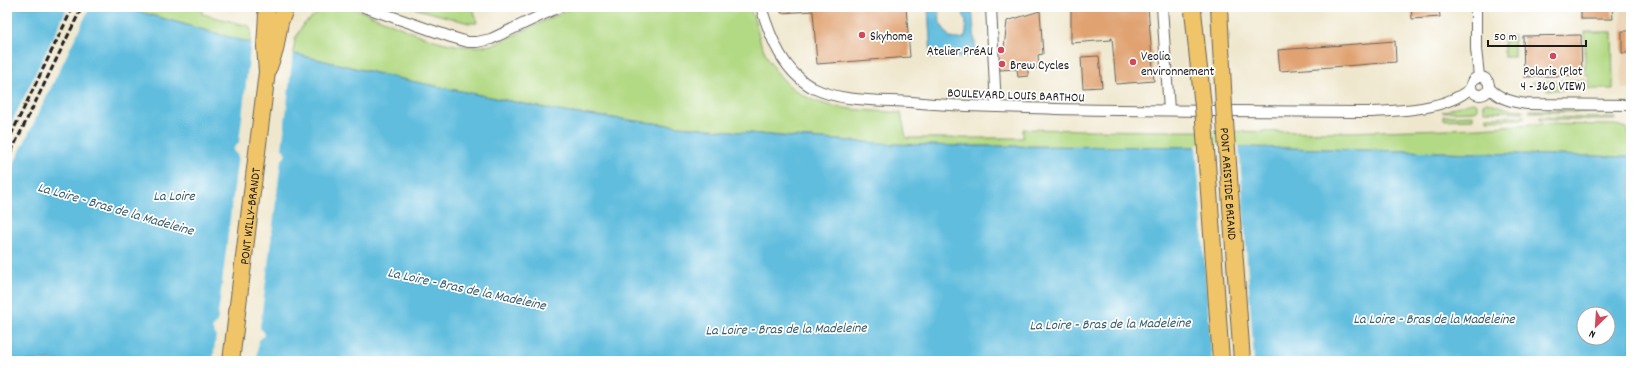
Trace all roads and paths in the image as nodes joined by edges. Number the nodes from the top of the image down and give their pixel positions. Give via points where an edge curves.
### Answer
1 (266, 7) edge
2 (286, 7) edge
3 (364, 7) edge
4 (559, 7) edge
5 (761, 7) edge
6 (991, 7) edge
7 (1162, 7) edge
8 (1219, 7) edge
9 (1476, 7) edge
10 (1193, 9) edge
11 (272, 30) junction
12 (1479, 76) junction
13 (1471, 88) junction
14 (1489, 88) junction
15 (1631, 105) edge
16 (996, 107) junction
17 (1169, 110) junction
18 (232, 361) edge
19 (1221, 361) edge
20 (1242, 361) edge

1 - 11 main road, PONT WILLY-BRANDT
2 - 11 main road, PONT WILLY-BRANDT via 280,22
3 - 4 street via 445,35 477,42 491,39
5 - 16 street, BOULEVARD LOUIS BARTHOU via 777,49 786,64 798,77 814,88 842,97
6 - 16 street
7 - 17 street
8 - 20 main road, PONT ARISTIDE BRIAND, bridge via 1224,115
9 - 12 street
10 - 19 main road, PONT ARISTIDE BRIAND, bridge via 1203,107
11 - 18 main road, PONT WILLY-BRANDT via 275,50 267,72
12 - 13 street via 1473,79
12 - 14 street via 1487,80
13 - 14 street via 1479,95
13 - 17 street, BOULEVARD LOUIS BARTHOU via 1452,100 1397,111
14 - 15 street via 1495,94 1512,102 1527,104
16 - 17 street, BOULEVARD LOUIS BARTHOU

